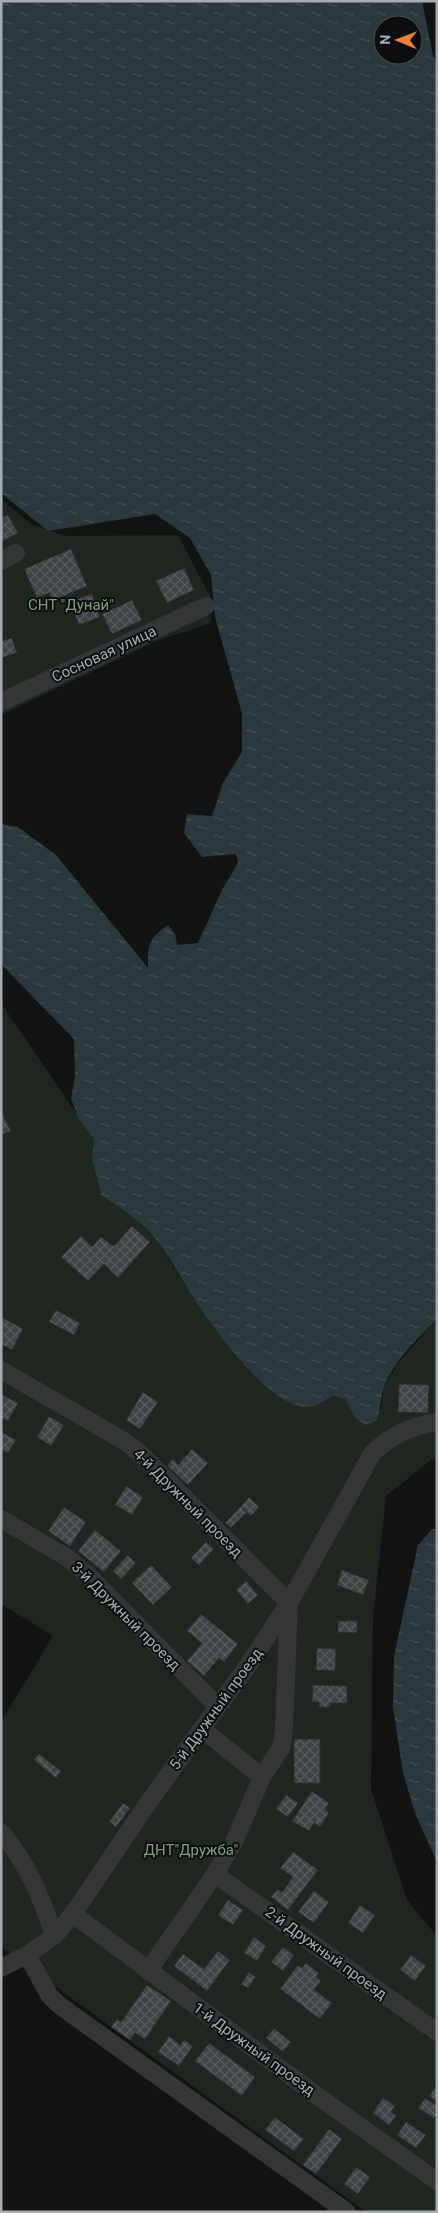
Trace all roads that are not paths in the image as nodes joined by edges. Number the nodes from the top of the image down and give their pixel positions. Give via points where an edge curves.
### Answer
1 (206, 606) dead end
2 (1, 702) edge
3 (1, 1370) edge
4 (437, 1422) edge
5 (1, 1519) edge
6 (288, 1603) junction
7 (218, 1707) junction
8 (202, 1729) junction
9 (262, 1777) junction
10 (1, 1832) edge
11 (215, 1874) junction
12 (73, 1914) junction
13 (54, 1936) junction
14 (27, 1955) junction
15 (1, 1968) edge
16 (148, 1971) junction
17 (437, 2032) edge
18 (437, 2181) edge
19 (347, 2212) edge

1 - 2 street, Сосновая улица
3 - 6 street, 4-й Дружный проезд via 126,1442
4 - 6 street, 5-й Дружный проезд via 409,1429 380,1445 363,1469
5 - 7 street, 3-й Дружный проезд via 68,1558 89,1576
6 - 7 street, 5-й Дружный проезд
6 - 9 street via 283,1737 281,1748
7 - 8 street, 5-й Дружный проезд
8 - 9 street
8 - 12 street, 5-й Дружный проезд
9 - 11 street via 234,1842
10 - 13 street via 42,1898
11 - 16 street
11 - 17 street, 2-й Дружный проезд
12 - 13 street, 5-й Дружный проезд
12 - 16 street, 1-й Дружный проезд
13 - 14 street, 5-й Дружный проезд
14 - 15 street, 5-й Дружный проезд
14 - 19 street via 49,1995 59,2005
16 - 18 street, 1-й Дружный проезд

